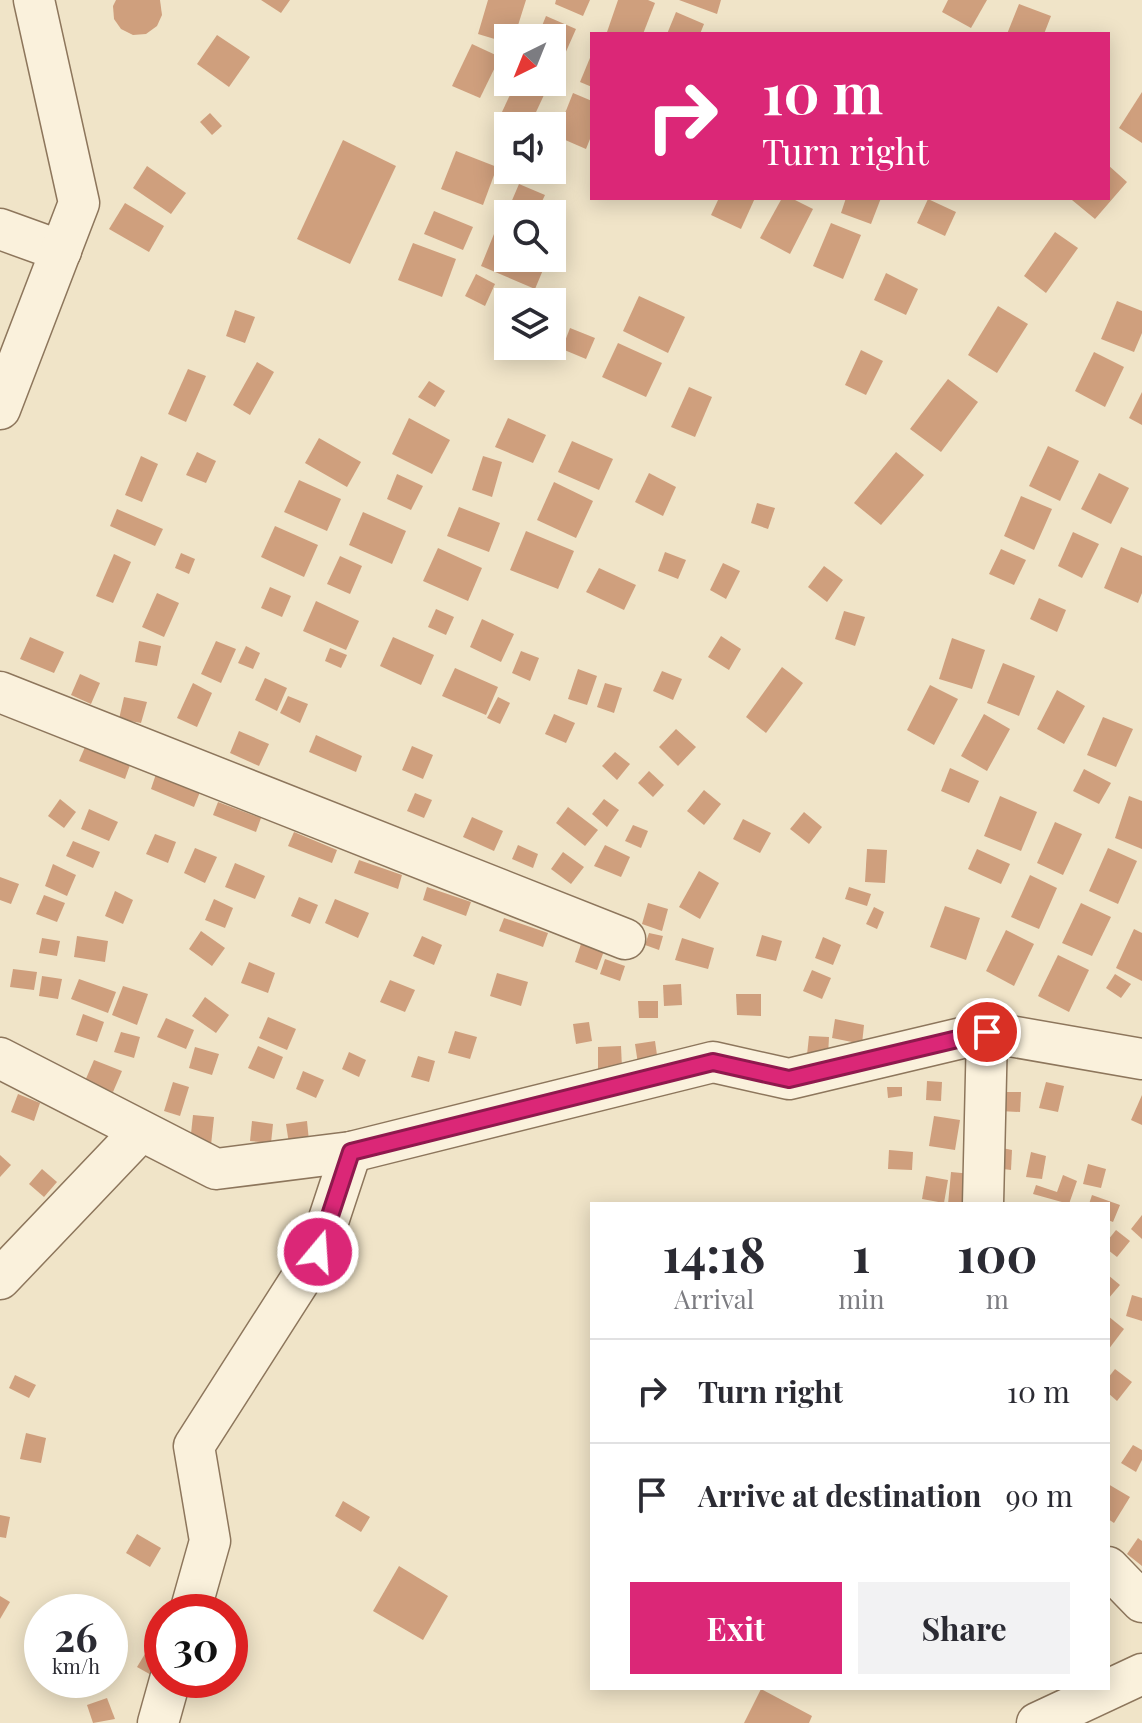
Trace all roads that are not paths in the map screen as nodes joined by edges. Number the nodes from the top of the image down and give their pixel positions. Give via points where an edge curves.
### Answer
1 (34, 0) edge
2 (0, 229) edge
3 (61, 251) junction
4 (0, 409) edge
5 (0, 692) edge
6 (625, 939) dead end
7 (987, 1032) junction
8 (0, 1058) edge
9 (1142, 1059) edge
10 (140, 1132) junction
11 (351, 1152) junction
12 (983, 1202) edge
13 (0, 1279) edge
14 (1110, 1569) edge
15 (195, 1594) edge
16 (1142, 1602) edge
17 (1142, 1674) edge
18 (1110, 1689) edge
19 (1108, 1690) edge
20 (165, 1698) edge
21 (158, 1723) edge
22 (1037, 1723) edge

1 - 3 street via 79,203
2 - 3 street
3 - 4 street
5 - 6 street
7 - 9 street
7 - 11 street via 789,1079 713,1062
7 - 12 street
8 - 10 street
10 - 11 street via 216,1169
10 - 13 street
11 - 15 street via 318,1252 194,1446 210,1541
14 - 16 street
17 - 18 street
19 - 22 street
20 - 21 street

